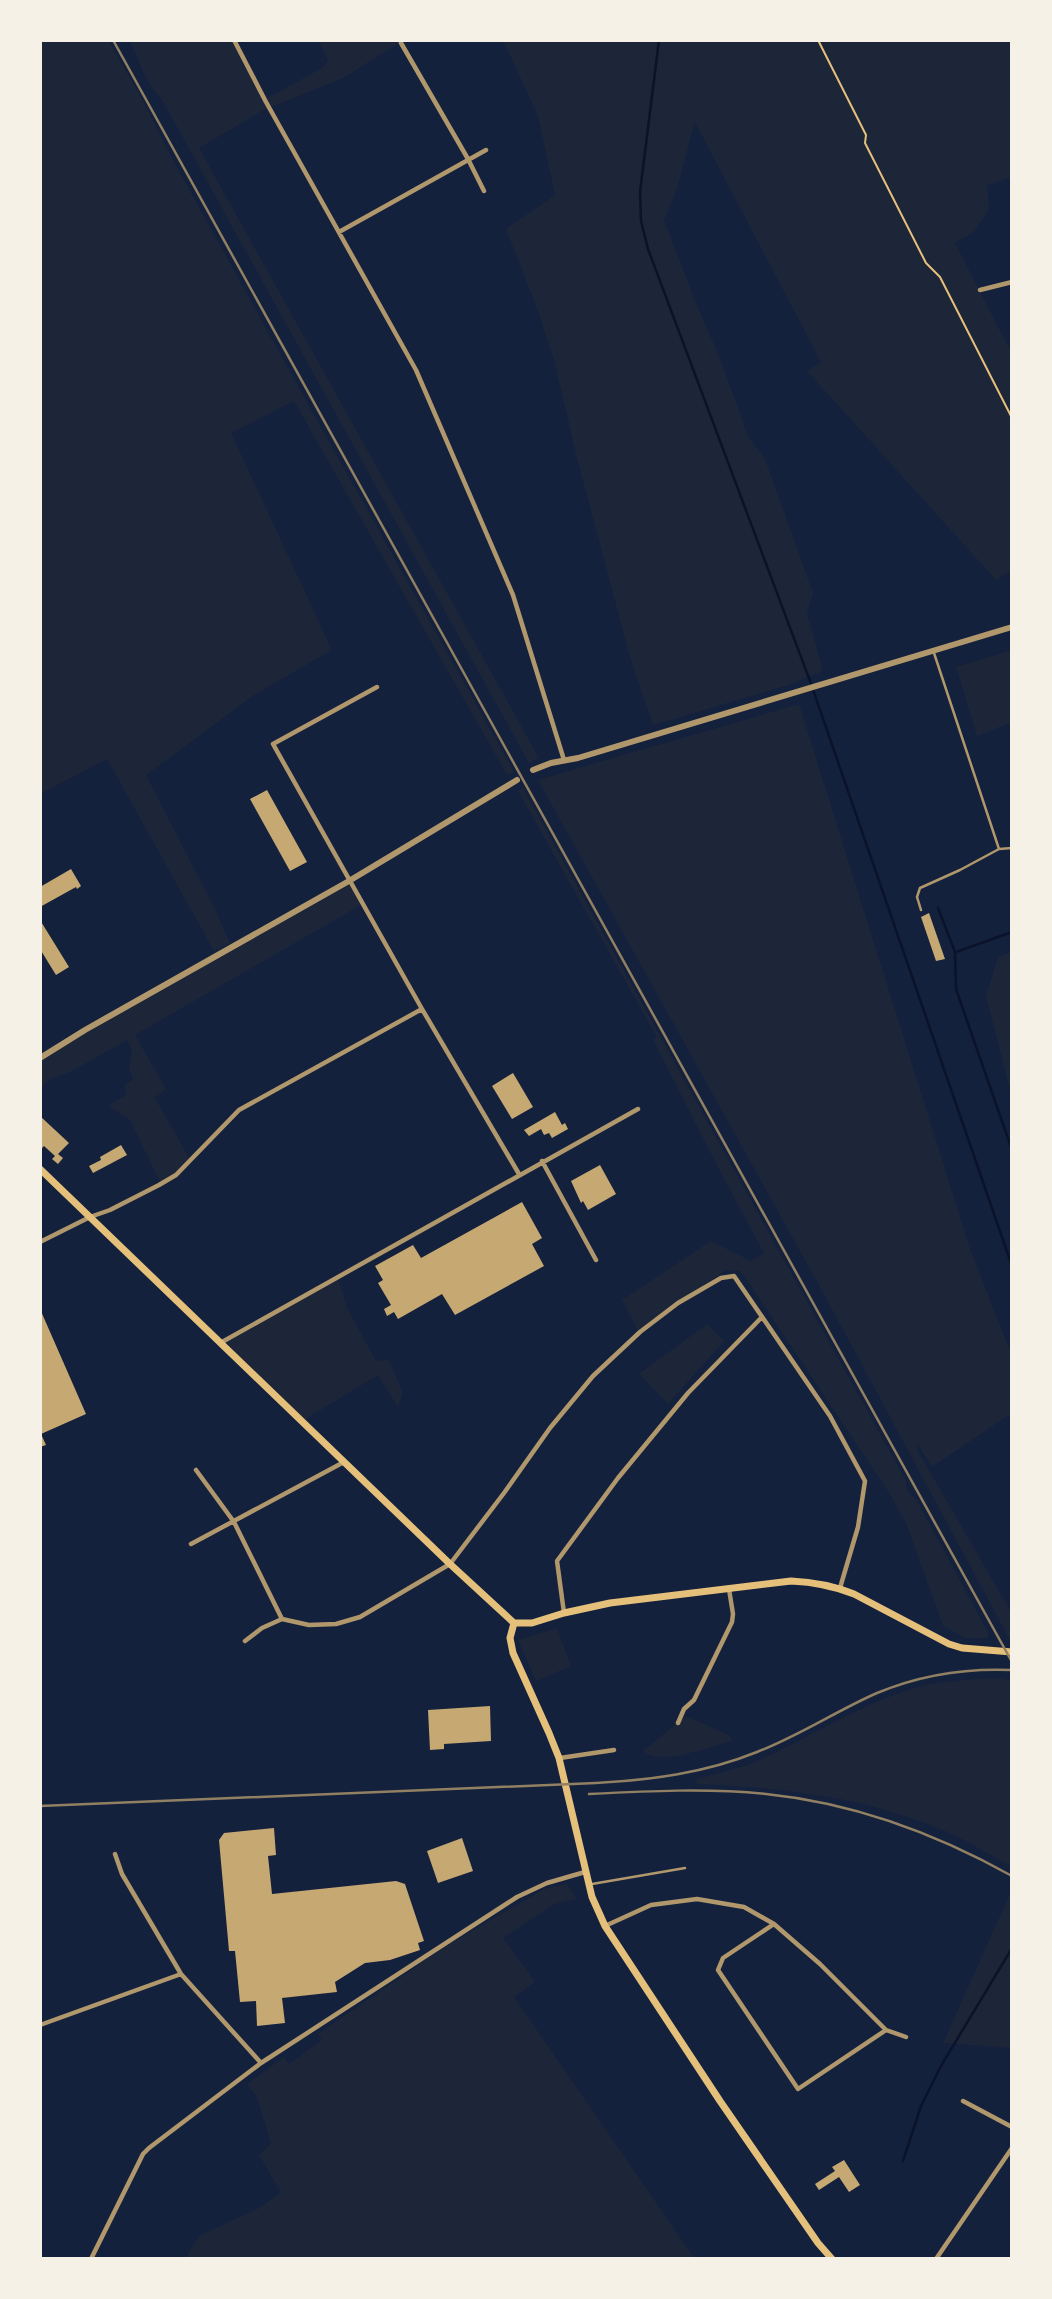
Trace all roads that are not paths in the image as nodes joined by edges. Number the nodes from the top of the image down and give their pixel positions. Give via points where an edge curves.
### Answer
1 (234, 40) edge
2 (401, 43) dead end
3 (486, 150) dead end
4 (468, 159) junction
5 (484, 191) dead end
6 (340, 232) junction
7 (1012, 282) edge
8 (981, 290) dead end
9 (1012, 627) edge
10 (933, 650) junction
11 (377, 687) dead end
12 (564, 760) junction
13 (533, 771) dead end
14 (517, 780) dead end
15 (1012, 848) edge
16 (999, 849) junction
17 (349, 881) junction
18 (922, 910) dead end
19 (422, 1009) junction
20 (40, 1056) edge
21 (638, 1109) dead end
22 (542, 1161) junction
23 (40, 1170) edge
24 (520, 1174) junction
25 (90, 1217) junction
26 (40, 1242) edge
27 (596, 1260) dead end
28 (762, 1317) junction
29 (222, 1342) junction
30 (344, 1462) junction
31 (196, 1470) dead end
32 (234, 1522) junction
33 (191, 1544) dead end
34 (450, 1564) junction
35 (840, 1588) junction
36 (729, 1589) junction
37 (564, 1613) junction
38 (282, 1619) junction
39 (514, 1623) junction
40 (245, 1641) dead end
41 (1012, 1652) edge
42 (678, 1723) dead end
43 (614, 1750) dead end
44 (559, 1758) junction
45 (115, 1854) dead end
46 (685, 1868) dead end
47 (585, 1872) junction
48 (589, 1885) junction
49 (774, 1924) junction
50 (606, 1926) junction
51 (181, 1974) junction
52 (40, 2025) edge
53 (886, 2030) junction
54 (906, 2037) dead end
55 (261, 2063) junction
56 (963, 2101) dead end
57 (1012, 2127) edge
58 (1012, 2148) edge
59 (90, 2259) edge
60 (832, 2259) edge
61 (936, 2259) edge

1 - 6 street
2 - 4 street
3 - 4 street
4 - 5 street
4 - 6 street
6 - 12 street via 416,370 513,595
7 - 8 street
9 - 10 street
10 - 12 street
10 - 16 lane
11 - 17 street via 273,744
12 - 13 street
14 - 17 street
15 - 16 lane
16 - 18 lane via 920,888 917,897
17 - 19 street
17 - 20 street
19 - 24 street
19 - 25 street via 239,1110 176,1174
21 - 22 street
22 - 24 street
22 - 27 street
23 - 25 main road
24 - 29 street
25 - 26 street
25 - 29 main road
28 - 34 street via 734,1276 721,1278 678,1303 640,1332 593,1376
28 - 35 street via 830,1416 866,1481
28 - 37 street via 688,1393 557,1561
29 - 30 main road
30 - 32 street
30 - 34 main road
31 - 32 street
32 - 33 street
32 - 38 street
34 - 38 street via 360,1617 309,1625
34 - 39 main road
35 - 36 main road via 791,1581
35 - 41 main road via 948,1644
36 - 37 main road
36 - 42 street via 732,1622
37 - 39 main road via 532,1623
38 - 40 street
39 - 44 main road via 513,1653
43 - 44 street
44 - 47 main road
45 - 51 street via 122,1874
46 - 48 lane
47 - 48 main road
47 - 55 street via 517,1897
48 - 50 main road
49 - 50 street via 744,1907 697,1899 651,1905
49 - 53 street
49 - 53 street via 723,1958 718,1970 798,2089
50 - 60 main road via 720,2101
51 - 52 street
51 - 55 street
53 - 54 street
55 - 59 street via 143,2154
56 - 57 street
58 - 61 street

